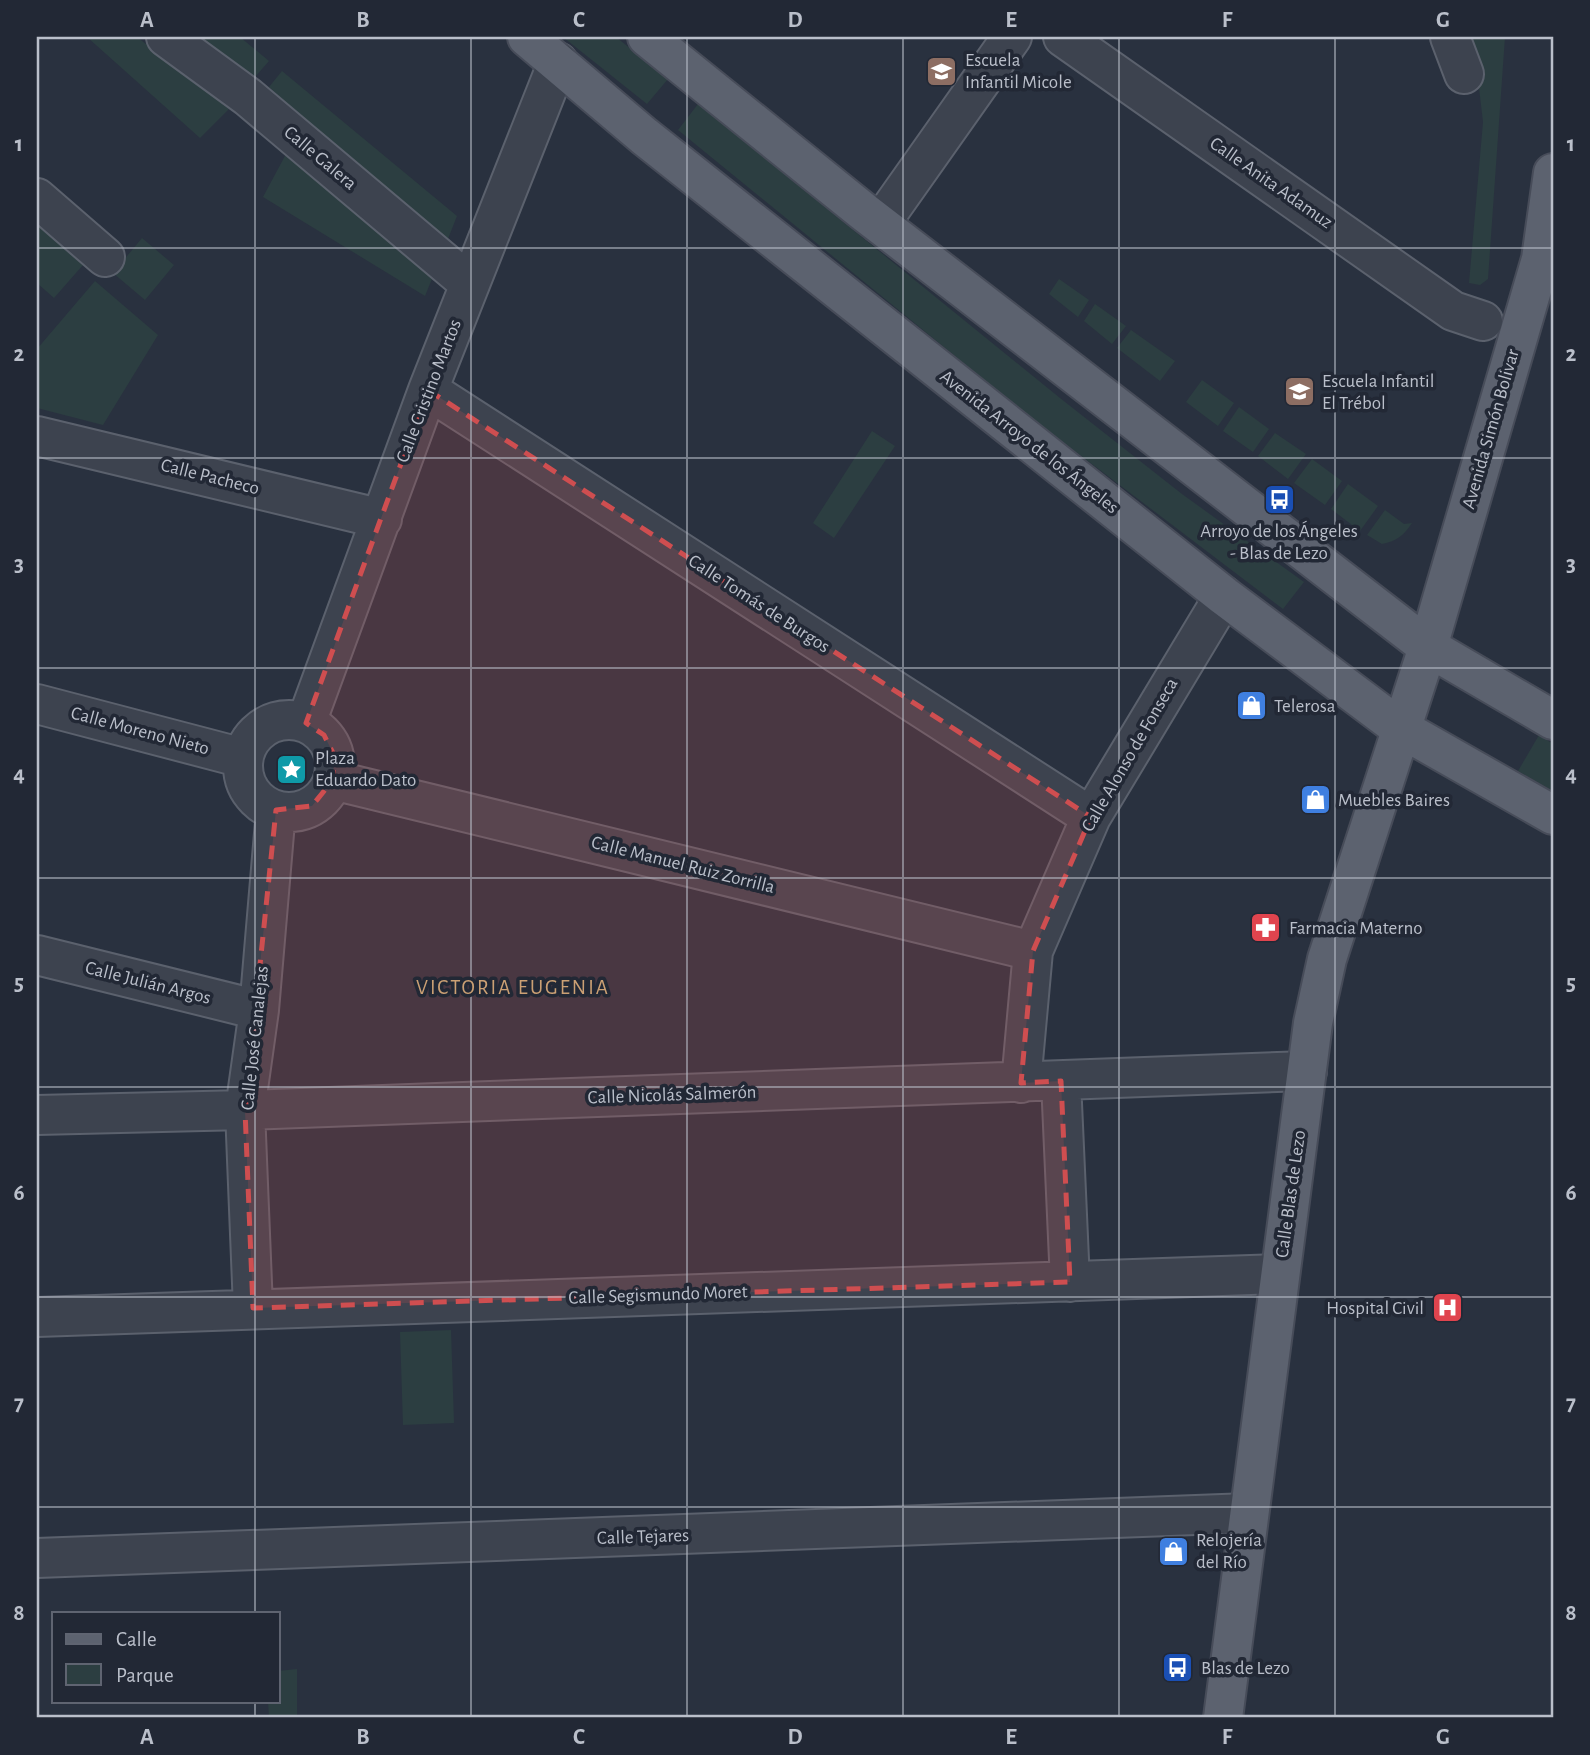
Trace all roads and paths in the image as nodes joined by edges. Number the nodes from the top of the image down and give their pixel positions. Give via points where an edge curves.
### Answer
1 (166, 37) edge
2 (527, 37) edge
3 (647, 37) edge
4 (1012, 37) edge
5 (1063, 37) edge
6 (1450, 37) edge
7 (558, 62) junction
8 (1464, 74) dead end
9 (1553, 173) edge
10 (37, 198) edge
11 (880, 224) junction
12 (105, 257) dead end
13 (470, 284) junction
14 (1483, 321) dead end
15 (428, 390) junction
16 (37, 436) edge
17 (382, 519) junction
18 (1224, 597) junction
19 (1421, 665) junction
20 (37, 704) edge
21 (1553, 720) edge
22 (306, 723) junction
23 (1401, 728) junction
24 (243, 758) junction
25 (333, 780) junction
26 (276, 810) junction
27 (1553, 815) edge
28 (1091, 817) junction
29 (1032, 951) junction
30 (37, 955) edge
31 (259, 1010) junction
32 (1307, 1071) junction
33 (1061, 1081) junction
34 (1021, 1083) junction
35 (245, 1110) junction
36 (37, 1115) edge
37 (1280, 1274) junction
38 (1070, 1282) junction
39 (253, 1308) junction
40 (37, 1317) edge
41 (1249, 1513) junction
42 (37, 1558) edge
43 (1223, 1718) edge

1 - 13 street, Calle Galera via 248,97
2 - 7 main road, Avenida Arroyo de los Ángeles
3 - 11 main road
4 - 11 street
5 - 14 street, Calle Anita Adamuz via 1453,311
6 - 8 street
7 - 13 street, Calle Cristino Martos
7 - 18 main road, Avenida Arroyo de los Ángeles via 644,136
9 - 19 main road, Avenida Simón Bolivar via 1541,259
10 - 12 street
11 - 19 main road
13 - 15 street, Calle Cristino Martos
15 - 17 street, Calle Cristino Martos
15 - 28 street, Calle Tomás de Burgos
16 - 17 street, Calle Pacheco
17 - 22 street, Calle Cristino Martos
18 - 23 main road, Avenida Arroyo de los Ángeles
18 - 28 street, Calle Alonso de Fonseca
19 - 21 main road
19 - 23 main road, Calle Blas de Lezo
20 - 24 street, Calle Moreno Nieto
22 - 24 street via 275,721 250,740
22 - 25 street via 324,735 334,755
23 - 27 main road, Avenida Arroyo de los Ángeles
23 - 32 main road, Calle Blas de Lezo via 1327,959
24 - 26 street via 248,789
25 - 26 street via 312,806 295,812
25 - 29 street, Calle Manuel Ruiz Zorrilla
26 - 31 street, Calle José Canalejas
28 - 29 street, Calle Alonso de Fonseca
29 - 34 street, Calle Alonso de Fonseca
30 - 31 street, Calle Julián Argos
31 - 35 street, Calle José Canalejas
32 - 33 street, Calle Nicolás Salmerón
32 - 37 main road, Calle Blas de Lezo
33 - 34 street, Calle Nicolás Salmerón
33 - 38 street
34 - 35 street, Calle Nicolás Salmerón
35 - 36 street, Calle Nicolás Salmerón
35 - 39 street, Calle José Canalejas
37 - 38 street, Calle Segismundo Moret
37 - 41 main road, Calle Blas de Lezo
38 - 39 street, Calle Segismundo Moret
39 - 40 street, Calle Segismundo Moret
41 - 42 street, Calle Tejares
41 - 43 main road, Calle Blas de Lezo

